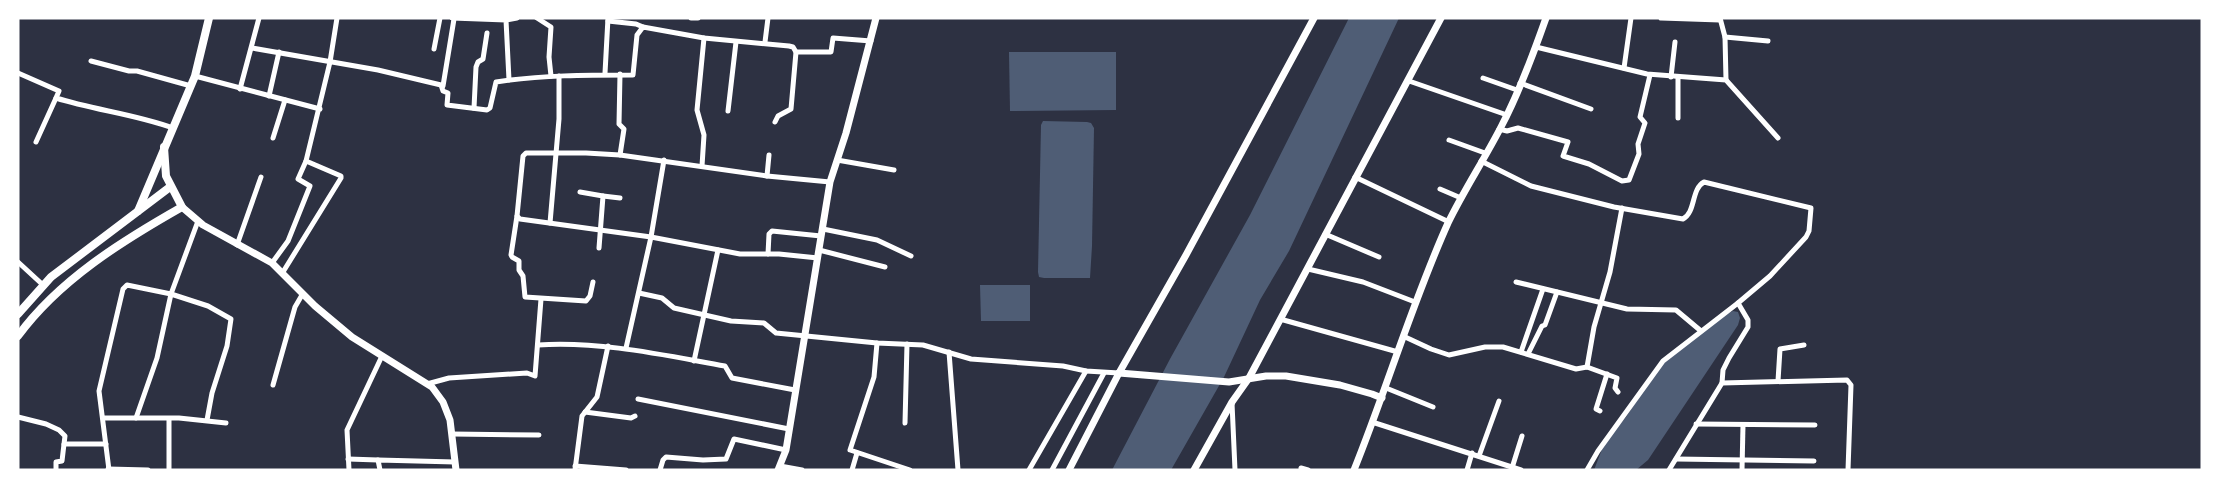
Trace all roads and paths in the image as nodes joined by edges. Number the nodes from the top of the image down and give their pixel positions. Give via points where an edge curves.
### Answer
1 (209, 18) edge
2 (259, 18) edge
3 (337, 18) edge
4 (440, 18) edge
5 (517, 18) edge
6 (537, 18) edge
7 (691, 18) edge
8 (698, 18) edge
9 (768, 18) edge
10 (876, 18) edge
11 (1314, 18) edge
12 (1441, 18) edge
13 (1546, 18) edge
14 (1631, 18) edge
15 (1661, 18) edge
16 (453, 19) edge
17 (1720, 19) edge
18 (506, 20) junction
19 (608, 20) edge
20 (643, 27) junction
21 (487, 33) dead end
22 (1725, 37) junction
23 (704, 38) junction
24 (1768, 41) dead end
25 (736, 42) junction
26 (765, 42) junction
27 (871, 42) junction
28 (1675, 42) dead end
29 (1536, 47) junction
30 (252, 48) junction
31 (434, 49) dead end
32 (279, 52) junction
33 (796, 52) junction
34 (91, 61) dead end
35 (330, 62) junction
36 (1624, 69) junction
37 (18, 73) edge
38 (604, 74) junction
39 (620, 74) junction
40 (1650, 75) junction
41 (195, 76) junction
42 (551, 76) junction
43 (559, 76) junction
44 (1675, 77) junction
45 (1483, 78) dead end
46 (509, 80) junction
47 (1726, 80) junction
48 (1409, 81) junction
49 (443, 86) junction
50 (1519, 86) junction
51 (191, 87) junction
52 (240, 89) junction
53 (269, 96) junction
54 (56, 98) junction
55 (285, 100) junction
56 (474, 108) junction
57 (1591, 109) dead end
58 (320, 110) junction
59 (728, 111) dead end
60 (1507, 115) junction
61 (1678, 118) dead end
62 (775, 122) dead end
63 (173, 128) junction
64 (1499, 129) junction
65 (273, 138) dead end
66 (1778, 138) dead end
67 (1449, 140) dead end
68 (36, 142) dead end
69 (164, 147) junction
70 (556, 152) junction
71 (1485, 153) junction
72 (620, 155) junction
73 (769, 155) dead end
74 (664, 160) junction
75 (837, 160) junction
76 (306, 161) junction
77 (1481, 161) junction
78 (702, 166) junction
79 (894, 170) dead end
80 (767, 176) junction
81 (261, 177) dead end
82 (1355, 177) junction
83 (830, 182) junction
84 (170, 187) junction
85 (1440, 189) dead end
86 (580, 192) dead end
87 (603, 196) junction
88 (620, 198) dead end
89 (1461, 198) junction
90 (182, 207) junction
91 (1622, 208) junction
92 (138, 211) junction
93 (517, 216) junction
94 (198, 221) junction
95 (1449, 222) junction
96 (550, 223) junction
97 (600, 231) junction
98 (822, 233) junction
99 (1325, 234) junction
100 (651, 237) junction
101 (237, 245) junction
102 (600, 248) dead end
103 (718, 250) junction
104 (768, 254) junction
105 (818, 254) junction
106 (911, 256) dead end
107 (1379, 257) dead end
108 (18, 262) edge
109 (272, 263) junction
110 (885, 267) dead end
111 (1308, 269) junction
112 (283, 272) junction
113 (593, 282) dead end
114 (1516, 282) dead end
115 (43, 285) junction
116 (1544, 289) junction
117 (1557, 292) junction
118 (639, 293) junction
119 (171, 294) junction
120 (302, 294) junction
121 (541, 299) junction
122 (1416, 302) junction
123 (1601, 302) junction
124 (1738, 303) junction
125 (20, 311) edge
126 (706, 315) junction
127 (33, 318) junction
128 (1280, 320) junction
129 (1701, 331) junction
130 (18, 336) edge
131 (805, 336) junction
132 (1403, 336) junction
133 (877, 344) junction
134 (907, 344) junction
135 (538, 345) junction
136 (1804, 345) dead end
137 (608, 346) junction
138 (626, 348) junction
139 (949, 352) junction
140 (1398, 352) junction
141 (1521, 352) junction
142 (1528, 354) junction
143 (382, 356) junction
144 (694, 361) junction
145 (1587, 367) junction
146 (1086, 371) junction
147 (1104, 373) junction
148 (1119, 373) junction
149 (1607, 374) junction
150 (1249, 378) junction
151 (1778, 381) junction
152 (1722, 383) junction
153 (427, 384) junction
154 (273, 385) dead end
155 (1386, 388) junction
156 (795, 390) junction
157 (1618, 392) dead end
158 (1382, 398) junction
159 (638, 399) dead end
160 (1499, 401) dead end
161 (1232, 402) junction
162 (1433, 407) dead end
163 (1600, 411) dead end
164 (585, 412) junction
165 (635, 416) dead end
166 (18, 417) edge
167 (103, 418) junction
168 (136, 418) junction
169 (169, 419) junction
170 (207, 420) junction
171 (1372, 422) junction
172 (226, 423) dead end
173 (905, 423) dead end
174 (1696, 424) junction
175 (1743, 425) junction
176 (1815, 425) dead end
177 (789, 429) junction
178 (452, 434) junction
179 (539, 435) dead end
180 (1522, 436) dead end
181 (64, 444) junction
182 (106, 444) junction
183 (786, 450) junction
184 (857, 453) junction
185 (1475, 455) junction
186 (348, 459) junction
187 (1676, 459) junction
188 (378, 460) junction
189 (1743, 460) junction
190 (1814, 461) dead end
191 (455, 466) edge
192 (575, 468) edge
193 (779, 468) edge
194 (1301, 468) dead end
195 (1512, 468) junction
196 (109, 469) edge
197 (56, 470) edge
198 (148, 470) edge
199 (169, 470) edge
200 (349, 470) edge
201 (380, 470) edge
202 (626, 470) edge
203 (660, 470) edge
204 (802, 470) edge
205 (852, 470) edge
206 (910, 470) edge
207 (958, 470) edge
208 (1029, 470) edge
209 (1052, 470) edge
210 (1069, 470) edge
211 (1194, 470) edge
212 (1235, 470) edge
213 (1308, 470) edge
214 (1354, 470) edge
215 (1467, 470) edge
216 (1521, 470) edge
217 (1587, 470) edge
218 (1669, 470) edge
219 (1742, 470) edge
220 (1848, 470) edge

1 - 41 main road
2 - 30 street
3 - 35 street
4 - 31 street
5 - 18 street
6 - 42 street via 551,27
7 - 8 street
9 - 26 street
10 - 27 street
11 - 148 street
12 - 48 street
13 - 29 street
14 - 36 street
15 - 17 street
16 - 18 street
16 - 49 street
17 - 22 street
18 - 46 street
19 - 20 street
19 - 38 street
20 - 23 street
20 - 39 street via 637,35 633,75
21 - 56 street via 483,59 476,67
22 - 24 street
22 - 47 street
23 - 25 street
23 - 78 street via 697,110 704,135
25 - 26 street
25 - 59 street
26 - 33 street via 792,46
27 - 33 street via 833,38 831,52
27 - 75 street
28 - 44 street
29 - 36 street
29 - 50 street
30 - 32 street
30 - 52 street
32 - 35 street
32 - 53 street
33 - 62 street via 790,109
34 - 51 street
35 - 49 street
35 - 58 street
36 - 40 street
37 - 54 street via 59,91
38 - 39 street
38 - 43 street
39 - 72 street via 619,123 624,129
40 - 44 street
40 - 64 street via 1640,117 1645,123 1639,154 1629,180 1563,156 1568,142 1518,128 1508,132
41 - 51 main road
41 - 52 street
42 - 43 street
42 - 46 street
43 - 70 street
44 - 47 street
44 - 61 street
45 - 50 street
46 - 56 street via 495,83 489,110
47 - 66 street
48 - 60 street
48 - 82 street
49 - 56 street via 448,93 447,105
50 - 57 street
50 - 60 street
51 - 63 main road
52 - 53 street
53 - 55 street
54 - 63 street
54 - 68 street
55 - 58 street
55 - 65 street
58 - 76 street
60 - 64 street
63 - 69 main road
64 - 71 street
67 - 71 street
69 - 84 main road
69 - 92 main road
70 - 72 street
70 - 93 street via 523,156
70 - 96 street
71 - 77 street
72 - 74 street
73 - 80 street
74 - 78 street
74 - 100 street
75 - 79 street
75 - 83 street
76 - 109 street via 298,179 309,186 292,231
76 - 112 street via 341,178
77 - 89 street
77 - 91 street via 1531,186
78 - 80 street
80 - 83 street
81 - 101 street
82 - 95 street
82 - 99 street
83 - 98 street
84 - 90 main road
84 - 92 main road
85 - 89 street
86 - 87 street
87 - 88 street
87 - 97 street
89 - 95 street
90 - 94 street
90 - 127 main road via 125,241 71,281
91 - 123 street
91 - 124 street via 1686,218 1698,186 1704,182 1811,208 1806,237
92 - 115 main road
93 - 96 street
93 - 121 street via 512,257 519,261 524,296
94 - 101 street
94 - 119 street
95 - 122 street
96 - 97 street
97 - 100 street
97 - 102 street
98 - 104 street via 772,231
98 - 105 street
98 - 106 street via 871,238
99 - 107 street
99 - 111 street
100 - 103 street
100 - 118 street
101 - 109 street
103 - 104 street
103 - 126 street
104 - 105 street
105 - 110 street
105 - 131 street
108 - 115 street
109 - 112 street
111 - 122 street via 1363,282
111 - 128 street
112 - 120 street
113 - 121 street via 586,301
114 - 116 street
115 - 125 main road
116 - 117 street
116 - 141 street
117 - 123 street
117 - 142 street via 1545,326
118 - 126 street via 662,298 674,308
118 - 138 street
119 - 167 street via 124,287 99,391
119 - 168 street via 157,358
119 - 170 street via 208,306 231,319
120 - 143 street via 352,337
120 - 154 street
121 - 135 street
122 - 132 street
123 - 129 street via 1642,311 1676,310
123 - 145 street
124 - 129 street
124 - 152 street via 1748,327 1729,358
125 - 127 main road
126 - 131 street via 764,323 776,333
126 - 144 street
127 - 130 main road
128 - 140 street
128 - 150 street
129 - 217 street via 1654,371
131 - 133 street
131 - 156 street
132 - 140 street
132 - 141 street via 1449,355 1494,347
133 - 134 street
133 - 184 street via 874,377 849,448
134 - 139 street
134 - 173 street
135 - 137 street
135 - 153 street via 535,376 449,378
136 - 151 street via 1780,349
137 - 138 street
137 - 164 street via 597,397
138 - 144 street
139 - 146 street via 971,359
139 - 207 street
140 - 155 street
141 - 142 street
142 - 145 street via 1576,369
143 - 153 street
143 - 186 street via 347,430
144 - 156 street via 727,367 732,378
145 - 149 street
146 - 147 street
146 - 208 street
147 - 148 street
147 - 209 street
148 - 150 street via 1229,382
148 - 210 street
149 - 157 street via 1617,378
149 - 163 street via 1596,406
150 - 158 street via 1304,378 1340,384
150 - 161 street
151 - 152 street
151 - 220 street via 1850,382
152 - 174 street
153 - 178 street via 443,402
155 - 158 street
155 - 162 street
156 - 177 street
158 - 171 street
159 - 177 street
160 - 185 street
161 - 211 street
161 - 212 street
164 - 165 street
164 - 192 street
166 - 181 street via 60,430 65,436
167 - 168 street
167 - 182 street
168 - 169 street
169 - 170 street
169 - 199 street
170 - 172 street
171 - 185 street
171 - 214 street
174 - 175 street
174 - 187 street
175 - 176 street
175 - 189 street
177 - 183 street
178 - 179 street
178 - 191 street
180 - 195 street
181 - 182 street
181 - 197 street via 62,461 56,462
182 - 196 street
183 - 193 street
183 - 203 street via 737,439 731,442 726,459 666,457
184 - 205 street
184 - 206 street
185 - 195 street
185 - 215 street
186 - 188 street
186 - 200 street
187 - 189 street
187 - 218 street
188 - 191 street
188 - 201 street
189 - 190 street
189 - 219 street
192 - 202 street
193 - 204 street
194 - 213 street
195 - 216 street
196 - 198 street

